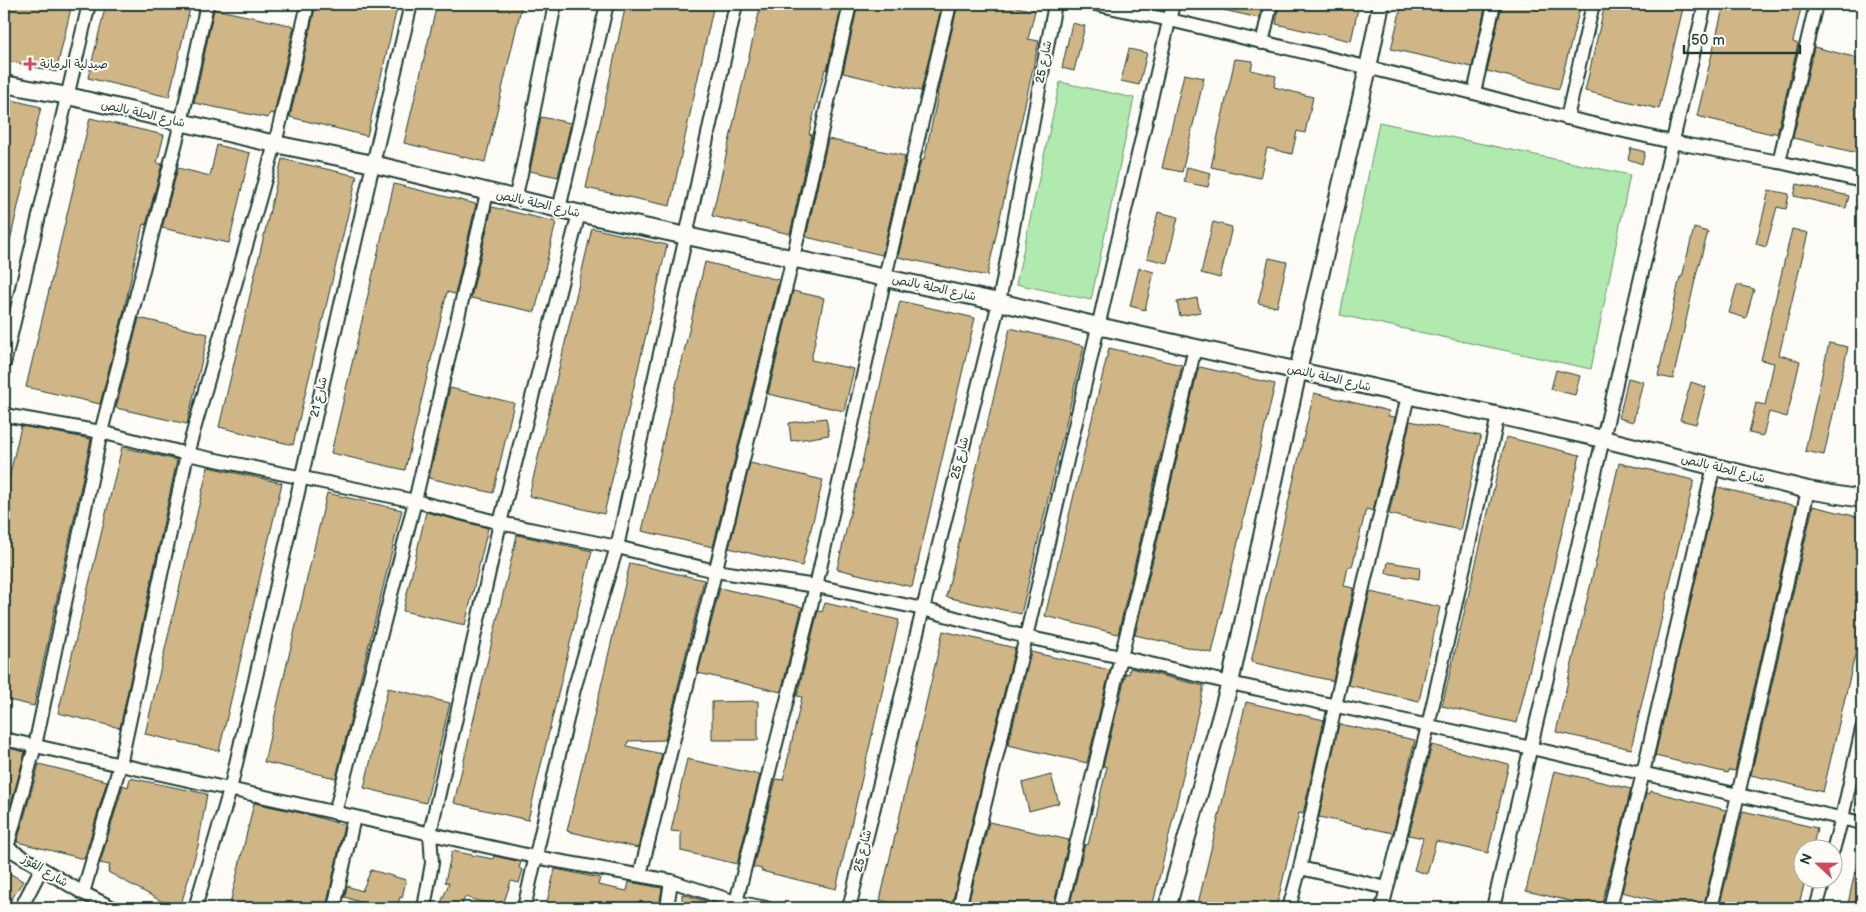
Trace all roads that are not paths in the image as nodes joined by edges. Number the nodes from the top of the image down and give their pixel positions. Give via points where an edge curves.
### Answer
1 (88, 4) edge
2 (207, 4) edge
3 (308, 4) edge
4 (411, 4) edge
5 (555, 4) edge
6 (607, 4) edge
7 (736, 4) edge
8 (850, 4) edge
9 (950, 4) edge
10 (1055, 4) edge
11 (1095, 4) edge
12 (1173, 4) edge
13 (1271, 4) edge
14 (1381, 4) edge
15 (1494, 4) edge
16 (1593, 4) edge
17 (1705, 4) edge
18 (1816, 4) edge
19 (1170, 20) junction
20 (1262, 43) junction
21 (1368, 68) junction
22 (4, 84) edge
23 (1474, 93) junction
24 (68, 96) junction
25 (1567, 118) junction
26 (181, 122) junction
27 (1672, 142) junction
28 (275, 144) junction
29 (1779, 162) junction
30 (372, 164) junction
31 (1862, 181) edge
32 (487, 193) junction
33 (514, 199) junction
34 (559, 209) junction
35 (579, 213) junction
36 (686, 236) junction
37 (793, 258) junction
38 (885, 277) junction
39 (999, 302) junction
40 (1098, 326) junction
41 (1195, 348) junction
42 (4, 364) edge
43 (1298, 371) junction
44 (1408, 396) junction
45 (4, 415) edge
46 (1498, 416) junction
47 (101, 432) junction
48 (1603, 439) junction
49 (187, 454) junction
50 (1714, 466) junction
51 (301, 478) junction
52 (1808, 490) junction
53 (1862, 499) edge
54 (415, 501) junction
55 (500, 523) junction
56 (617, 547) junction
57 (715, 570) junction
58 (816, 586) junction
59 (923, 609) junction
60 (1026, 637) junction
61 (1121, 657) junction
62 (1230, 684) junction
63 (1335, 706) junction
64 (1428, 726) junction
65 (1862, 729) edge
66 (4, 739) edge
67 (34, 746) junction
68 (1531, 748) junction
69 (120, 765) junction
70 (1643, 774) junction
71 (230, 790) junction
72 (1738, 796) junction
73 (335, 813) junction
74 (354, 817) junction
75 (1842, 818) junction
76 (1862, 822) edge
77 (430, 833) junction
78 (1836, 840) edge
79 (5, 847) edge
80 (535, 857) junction
81 (1300, 868) junction
82 (41, 869) junction
83 (640, 875) junction
84 (671, 880) junction
85 (1387, 888) junction
86 (1821, 890) edge
87 (82, 893) junction
88 (736, 902) junction
89 (21, 908) edge
90 (113, 908) edge
91 (195, 908) edge
92 (334, 908) edge
93 (424, 908) edge
94 (524, 908) edge
95 (667, 908) edge
96 (766, 908) edge
97 (849, 908) edge
98 (959, 908) edge
99 (1062, 908) edge
100 (1167, 908) edge
101 (1288, 908) edge
102 (1382, 908) edge
103 (1494, 908) edge
104 (1610, 908) edge
105 (1710, 908) edge
106 (1816, 908) edge

1 - 24 street
2 - 26 street
3 - 28 street
4 - 30 street, شارع 21
5 - 33 street
6 - 34 street
7 - 36 street
8 - 37 street
9 - 38 street
10 - 39 street, شارع 25
11 - 19 street
12 - 19 street
13 - 20 street
14 - 21 street
15 - 23 street
16 - 25 street
17 - 27 street
18 - 29 street
19 - 20 street
19 - 40 street
20 - 21 street
21 - 23 street
21 - 43 street
22 - 24 street, شارع الحلة بالنص
23 - 25 street
24 - 26 street, شارع الحلة بالنص
24 - 42 street
25 - 27 street
26 - 28 street, شارع الحلة بالنص
26 - 47 street
27 - 29 street
27 - 48 street
28 - 30 street, شارع الحلة بالنص
28 - 49 street
29 - 31 street
30 - 32 street, شارع الحلة بالنص
30 - 51 street, شارع 21
32 - 33 street, شارع الحلة بالنص
32 - 54 street
33 - 34 street, شارع الحلة بالنص
34 - 35 street, شارع الحلة بالنص
35 - 36 street, شارع الحلة بالنص
35 - 55 street
36 - 37 street, شارع الحلة بالنص
36 - 56 street
37 - 38 street, شارع الحلة بالنص
37 - 57 street
38 - 39 street, شارع الحلة بالنص
38 - 58 street
39 - 40 street, شارع الحلة بالنص
39 - 59 street, شارع 25
40 - 41 street, شارع الحلة بالنص
40 - 60 street
41 - 43 street, شارع الحلة بالنص
41 - 61 street
43 - 44 street, شارع الحلة بالنص
43 - 62 street
44 - 46 street, شارع الحلة بالنص
44 - 63 street
45 - 47 street
46 - 48 street, شارع الحلة بالنص
46 - 64 street
47 - 49 street
47 - 67 street
48 - 50 street, شارع الحلة بالنص
48 - 68 street
49 - 51 street
49 - 69 street
50 - 52 street, شارع الحلة بالنص
50 - 70 street
51 - 54 street
51 - 71 street, شارع 21
52 - 53 street, شارع الحلة بالنص
52 - 72 street
54 - 55 street
54 - 73 street
55 - 56 street
55 - 77 street
56 - 57 street
56 - 80 street via 574,689
57 - 58 street
57 - 83 street
58 - 59 street
58 - 88 street
59 - 60 street
59 - 97 street, شارع 25
60 - 61 street
60 - 98 street
61 - 62 street
61 - 99 street
62 - 63 street
62 - 100 street
63 - 64 street
63 - 81 street
64 - 68 street
64 - 85 street
65 - 75 street
66 - 67 street
67 - 69 street
67 - 79 street
68 - 70 street
68 - 103 street
69 - 71 street
69 - 87 street
70 - 72 street
70 - 104 street
71 - 73 street
71 - 91 street, شارع 21
72 - 75 street
72 - 105 street
73 - 74 street
74 - 77 street
74 - 92 street
75 - 76 street
75 - 78 street
77 - 80 street
77 - 93 street via 432,863
79 - 82 street, شارع القوز
80 - 83 street
80 - 94 street
81 - 85 street
81 - 101 street
82 - 87 street, شارع القوز
82 - 89 street
83 - 84 street
84 - 88 street
84 - 95 street
85 - 102 street
86 - 106 street
87 - 90 street, شارع القوز
88 - 96 street

